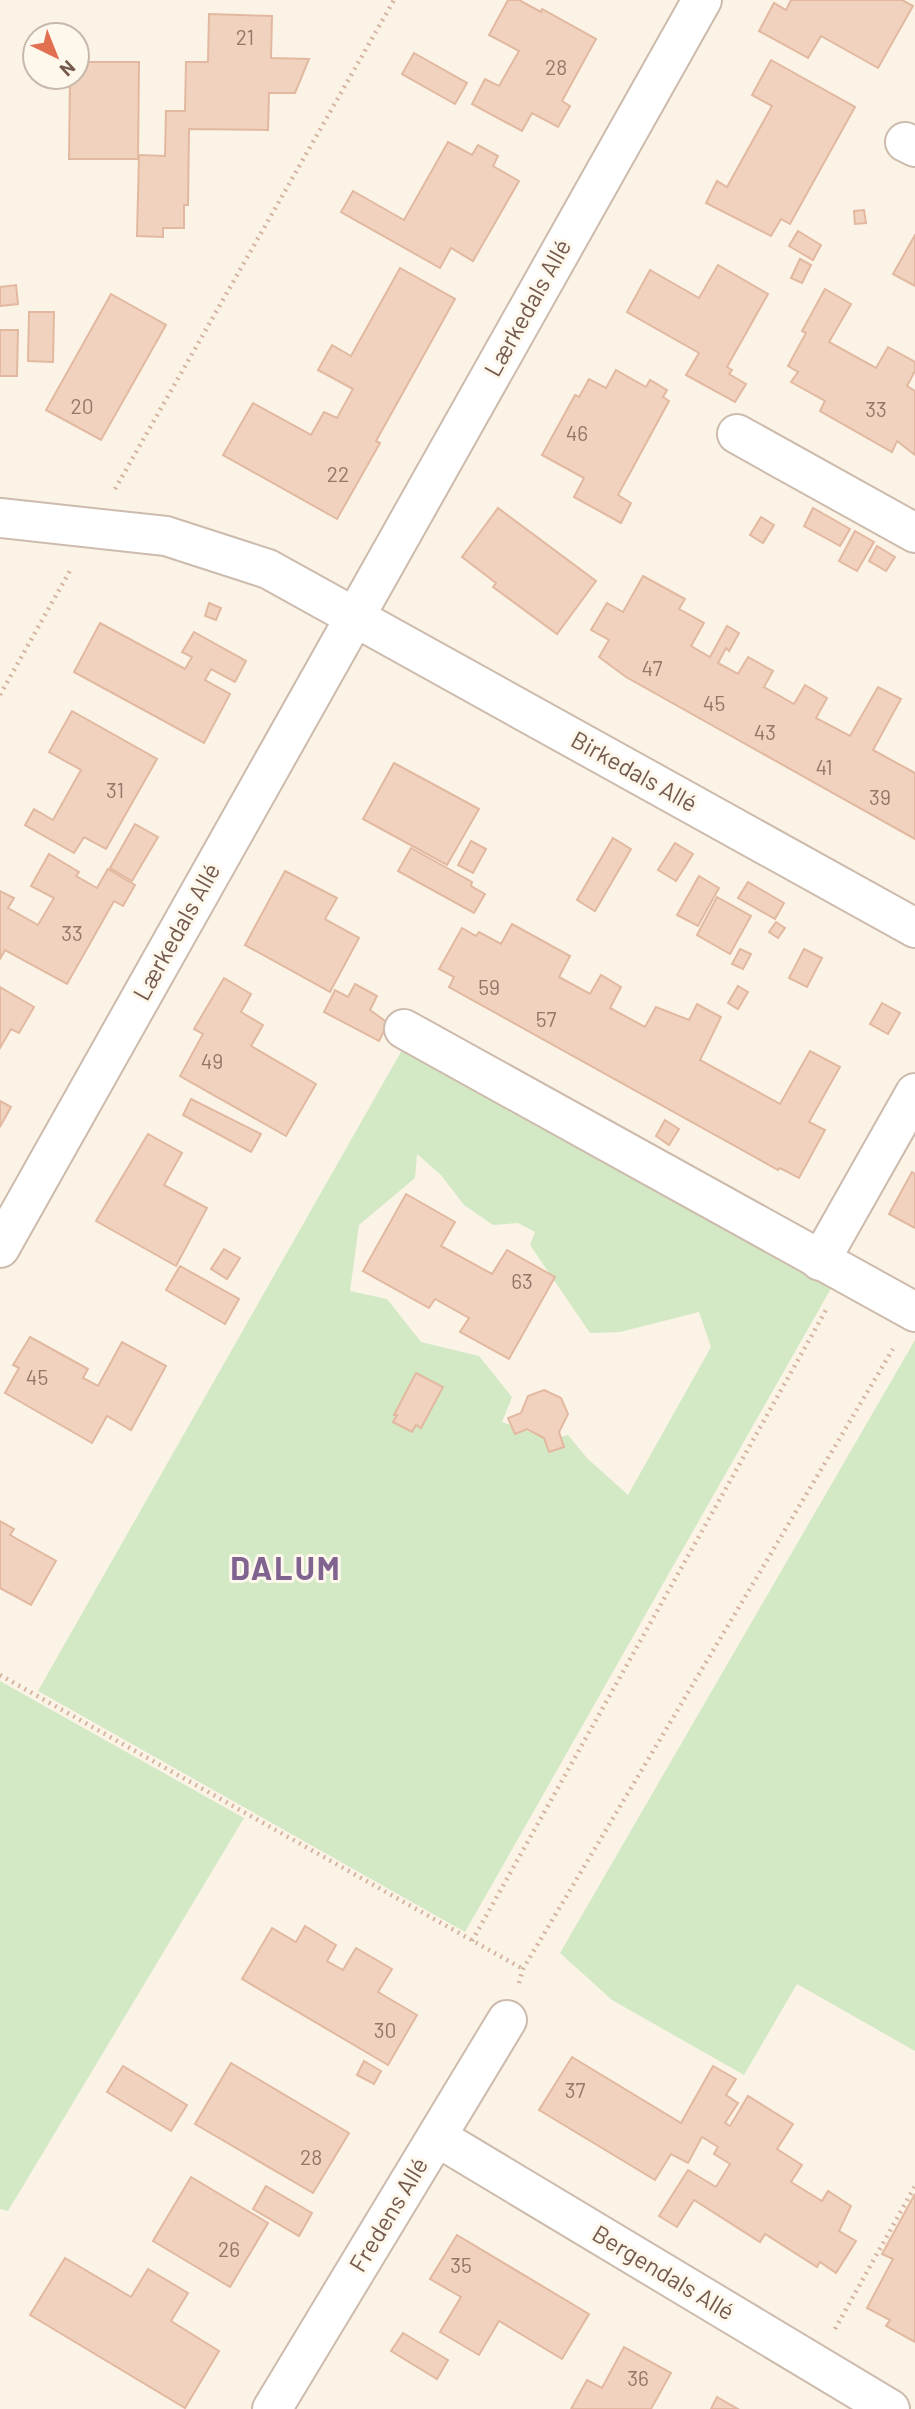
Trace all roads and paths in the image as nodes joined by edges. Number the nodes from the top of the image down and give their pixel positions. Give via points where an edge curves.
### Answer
1 (394, 0) edge
2 (702, 0) edge
3 (737, 434) dead end
4 (0, 518) edge
5 (94, 526) junction
6 (915, 533) edge
7 (354, 615) junction
8 (0, 695) edge
9 (915, 928) edge
10 (404, 1029) dead end
11 (915, 1093) edge
12 (0, 1248) edge
13 (833, 1268) junction
14 (915, 1312) edge
15 (894, 1348) dead end
16 (0, 1675) edge
17 (472, 1941) junction
18 (523, 1969) junction
19 (507, 2020) joint
20 (437, 2137) junction
21 (915, 2186) edge
22 (815, 2364) junction
23 (272, 2409) edge
24 (890, 2409) edge

1 - 5 path
2 - 7 street, Lærkedals Allé
3 - 6 street
4 - 5 street
5 - 7 street via 166,536 268,569
5 - 8 path
7 - 9 street, Birkedals Allé
7 - 12 street, Lærkedals Allé
10 - 13 street
11 - 13 street
13 - 14 street
13 - 17 path
15 - 18 path
16 - 17 path
17 - 18 path
18 - 19 path
19 - 20 street, Fredens Allé
20 - 22 street, Bergendals Allé
20 - 23 street, Fredens Allé
21 - 22 path
22 - 24 street, Bergendals Allé

